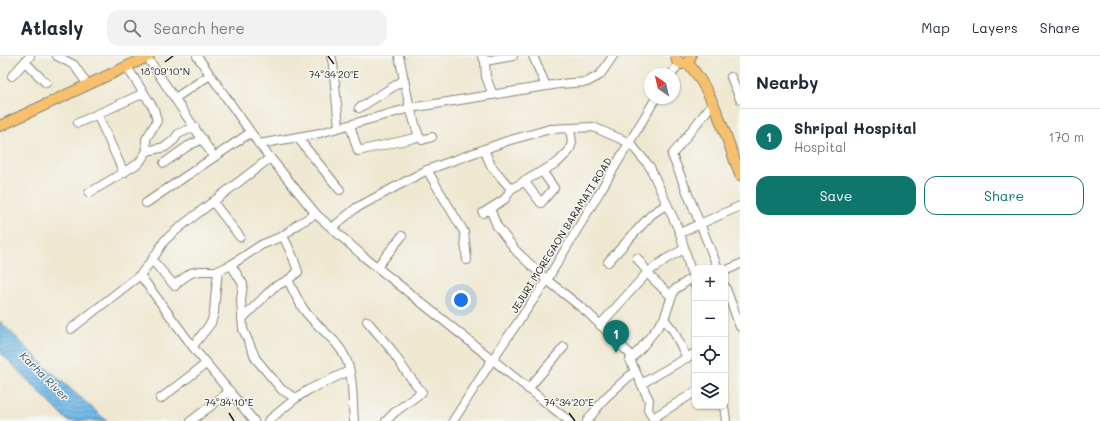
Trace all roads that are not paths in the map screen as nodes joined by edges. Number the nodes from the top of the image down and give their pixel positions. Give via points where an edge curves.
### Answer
1 (57, 56) edge
2 (197, 56) edge
3 (331, 56) edge
4 (399, 56) edge
5 (513, 56) edge
6 (533, 56) edge
7 (613, 56) edge
8 (145, 57) edge
9 (484, 58) edge
10 (28, 59) edge
11 (684, 59) edge
12 (126, 67) junction
13 (677, 68) edge
14 (210, 75) junction
15 (12, 76) dead end
16 (731, 76) dead end
17 (404, 80) junction
18 (46, 83) dead end
19 (88, 85) junction
20 (546, 86) junction
21 (144, 93) junction
22 (493, 95) junction
23 (176, 98) junction
24 (740, 99) edge
25 (713, 103) junction
26 (653, 104) edge
27 (359, 108) dead end
28 (410, 108) junction
29 (97, 114) junction
30 (2, 123) edge
31 (78, 123) dead end
32 (350, 125) junction
33 (194, 127) junction
34 (340, 128) junction
35 (570, 128) junction
36 (250, 133) junction
37 (297, 137) junction
38 (419, 137) junction
39 (432, 137) dead end
40 (202, 139) junction
41 (630, 143) junction
42 (259, 144) junction
43 (484, 149) junction
44 (147, 151) junction
45 (214, 157) junction
46 (270, 158) junction
47 (164, 163) dead end
48 (427, 170) junction
49 (542, 171) junction
50 (124, 173) junction
51 (740, 175) edge
52 (524, 181) junction
53 (511, 189) junction
54 (340, 190) dead end
55 (89, 193) dead end
56 (213, 202) junction
57 (146, 203) dead end
58 (667, 204) junction
59 (740, 206) edge
60 (316, 214) junction
61 (699, 224) junction
62 (332, 228) junction
63 (680, 233) junction
64 (283, 236) junction
65 (402, 236) dead end
66 (240, 237) dead end
67 (684, 249) junction
68 (637, 258) dead end
69 (152, 260) junction
70 (467, 260) dead end
71 (608, 262) dead end
72 (740, 264) edge
73 (231, 265) junction
74 (717, 265) edge
75 (377, 267) junction
76 (728, 270) edge
77 (218, 271) junction
78 (648, 272) junction
79 (140, 275) junction
80 (692, 275) edge
81 (288, 280) junction
82 (547, 280) junction
83 (692, 283) edge
84 (728, 294) edge
85 (672, 297) junction
86 (242, 319) junction
87 (664, 319) junction
88 (367, 321) dead end
89 (600, 325) junction
90 (740, 327) edge
91 (71, 329) dead end
92 (193, 346) junction
93 (564, 348) dead end
94 (692, 355) edge
95 (632, 356) junction
96 (687, 358) junction
97 (492, 360) junction
98 (206, 363) junction
99 (349, 371) junction
100 (635, 371) junction
101 (641, 384) junction
102 (528, 389) junction
103 (230, 391) junction
104 (692, 394) edge
105 (296, 398) junction
106 (160, 399) dead end
107 (724, 409) edge
108 (654, 419) edge
109 (191, 421) edge
110 (254, 421) edge
111 (268, 421) edge
112 (354, 421) edge
113 (386, 421) edge
114 (453, 421) edge
115 (569, 421) edge
116 (587, 421) edge
117 (726, 421) edge

1 - 19 street via 74,65
2 - 14 street
3 - 34 street
4 - 17 street
5 - 9 street
6 - 20 street
7 - 20 street via 600,75 587,82
8 - 12 main road
8 - 23 street
9 - 22 street via 486,76
10 - 15 street
10 - 18 street
11 - 13 street
11 - 25 main road via 702,81
12 - 19 main road
12 - 21 street
14 - 23 street
14 - 36 street
16 - 24 street
17 - 27 street
17 - 28 street
19 - 30 main road
20 - 22 street
21 - 29 street
21 - 44 street via 154,109 157,121 146,139
22 - 28 street
23 - 33 street
25 - 51 main road
25 - 61 street via 672,154
26 - 41 street, JEJURI MOREGAON BARAMATI ROAD
28 - 32 street
28 - 38 street
29 - 31 street
29 - 50 street
32 - 34 street
32 - 38 street via 358,151
33 - 40 street
33 - 44 street via 178,134 166,147
34 - 37 street
35 - 41 street via 593,126
35 - 43 street via 550,129
35 - 49 street via 572,142 569,151 558,162
36 - 42 street
36 - 45 street
37 - 42 street
37 - 54 street
38 - 39 street via 422,140
40 - 45 street
40 - 47 street
41 - 58 street via 650,167
41 - 82 street, JEJURI MOREGAON BARAMATI ROAD
42 - 46 street
43 - 48 street
43 - 53 street via 491,166
44 - 50 street via 139,163
45 - 57 street
46 - 56 street
46 - 60 street
48 - 62 street via 356,208
48 - 70 street via 464,232
49 - 52 street
49 - 52 street via 554,188 541,203
50 - 55 street
52 - 53 street
53 - 82 street via 505,199 486,211 517,252
56 - 66 street
56 - 69 street via 165,240
58 - 63 street
58 - 71 street via 652,214
59 - 61 street
60 - 62 street
60 - 64 street
61 - 63 street
61 - 74 street
62 - 75 street
63 - 67 street
64 - 73 street via 261,244
64 - 81 street via 298,272
65 - 75 street
67 - 78 street
67 - 80 street
68 - 78 street
69 - 77 street via 175,286 191,273
69 - 79 street
72 - 76 street
73 - 77 street
73 - 86 street via 242,284
75 - 97 street
77 - 92 street via 214,313
78 - 85 street
78 - 89 street
79 - 91 street
79 - 92 street
81 - 86 street via 274,287
81 - 99 street via 304,309 335,342 346,360
82 - 89 street
82 - 97 street, JEJURI MOREGAON BARAMATI ROAD
83 - 85 street via 674,290
84 - 90 street
85 - 87 street
86 - 105 street via 243,329 256,358 282,390
87 - 95 street
87 - 96 street via 673,330
88 - 113 street via 422,392
89 - 95 street
92 - 98 street
93 - 102 street
94 - 96 street
95 - 100 street via 630,360
96 - 101 street
97 - 102 street
97 - 114 street, JEJURI MOREGAON BARAMATI ROAD
98 - 103 street
98 - 106 street
99 - 105 street
99 - 112 street
100 - 101 street
100 - 116 street via 605,398
101 - 108 street via 649,400 648,410
102 - 115 street
103 - 109 street
103 - 110 street
104 - 108 street
105 - 111 street
107 - 117 street

